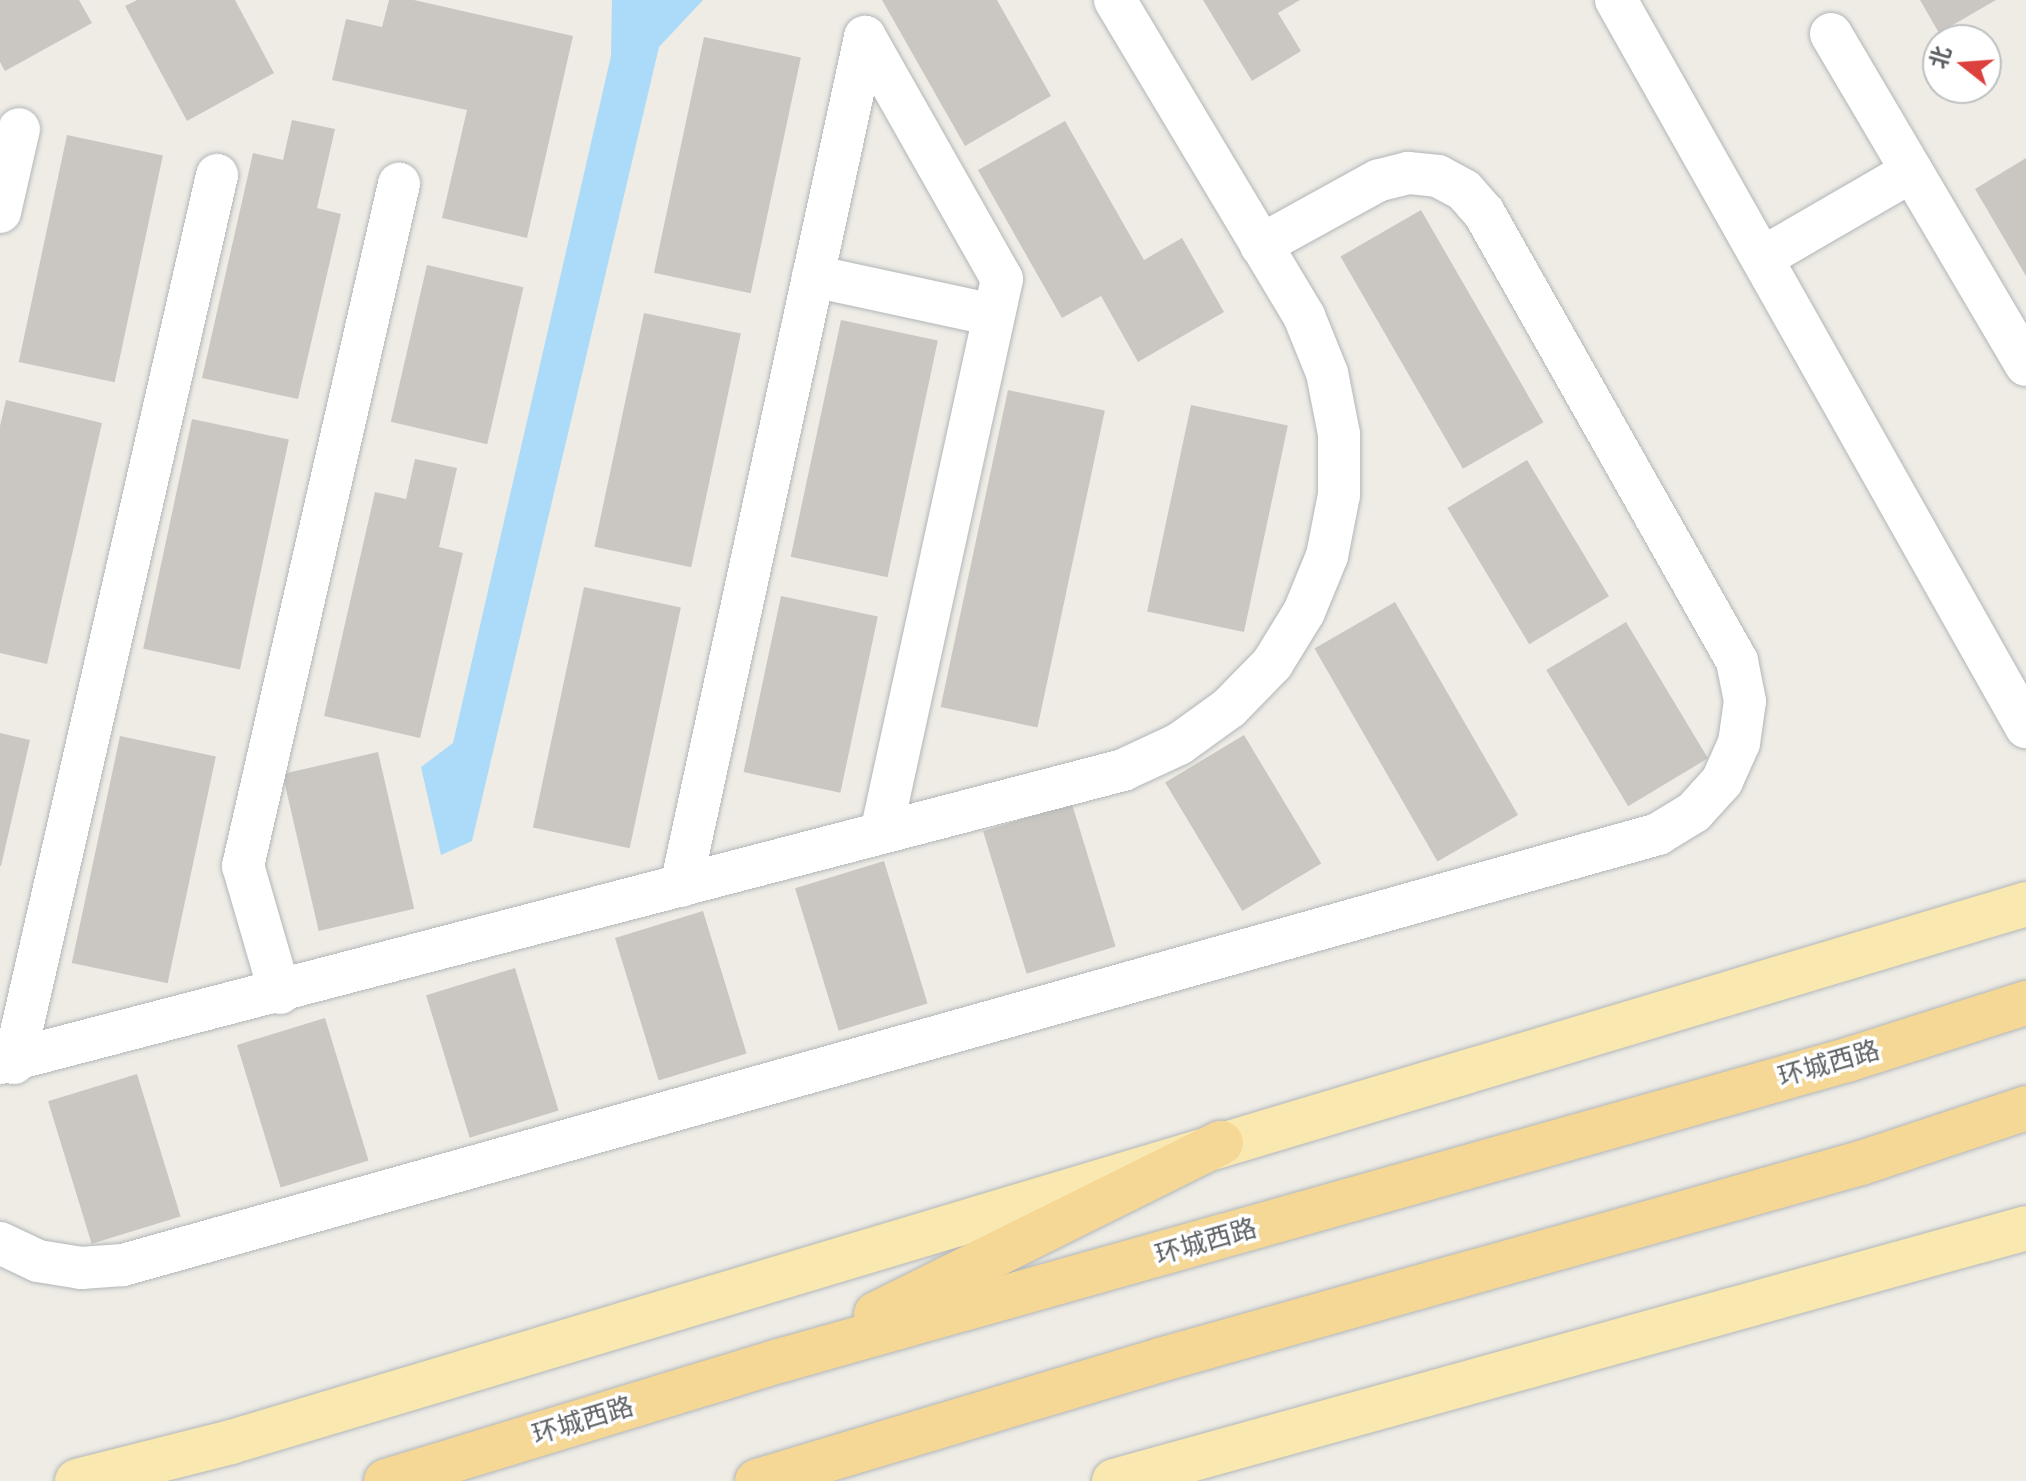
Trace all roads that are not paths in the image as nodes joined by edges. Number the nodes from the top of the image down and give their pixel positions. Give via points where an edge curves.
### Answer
1 (1115, 0) edge
2 (1616, 0) edge
3 (1831, 34) dead end
4 (19, 129) dead end
5 (1912, 171) junction
6 (217, 175) dead end
7 (399, 184) dead end
8 (0, 212) edge
9 (1261, 245) junction
10 (1762, 258) junction
11 (813, 276) junction
12 (994, 315) junction
13 (2026, 365) edge
14 (2026, 727) edge
15 (881, 833) junction
16 (681, 886) junction
17 (2026, 904) edge
18 (280, 993) junction
19 (2026, 1003) edge
20 (7, 1063) edge
21 (2026, 1108) edge
22 (1221, 1143) junction
23 (2026, 1228) edge
24 (0, 1243) edge
25 (779, 1361) junction
26 (77, 1481) edge
27 (386, 1481) edge
28 (757, 1481) edge
29 (1114, 1481) edge

1 - 9 street
2 - 10 street
3 - 5 street
4 - 8 street
5 - 10 street
5 - 13 street
6 - 20 street
7 - 18 street via 243,866
9 - 15 street via 1304,316 1327,373 1339,434 1339,495 1327,556 1304,612 1272,664 1229,708 1179,744 1123,770
9 - 24 street via 1379,180 1408,173 1438,176 1464,190 1484,213 1737,661 1745,701 1739,743 1722,781 1694,812 1658,834 123,1265 81,1268 38,1261
10 - 14 street
11 - 12 street
11 - 12 street via 865,37 1002,279
11 - 16 street
12 - 15 street
15 - 16 street
16 - 18 street
17 - 22 main road
18 - 20 street
19 - 25 highway, 环城西路 via 1832,1064
21 - 28 highway via 1861,1163 1160,1360
22 - 25 highway
22 - 26 main road via 231,1442
23 - 29 main road
25 - 27 highway, 环城西路

